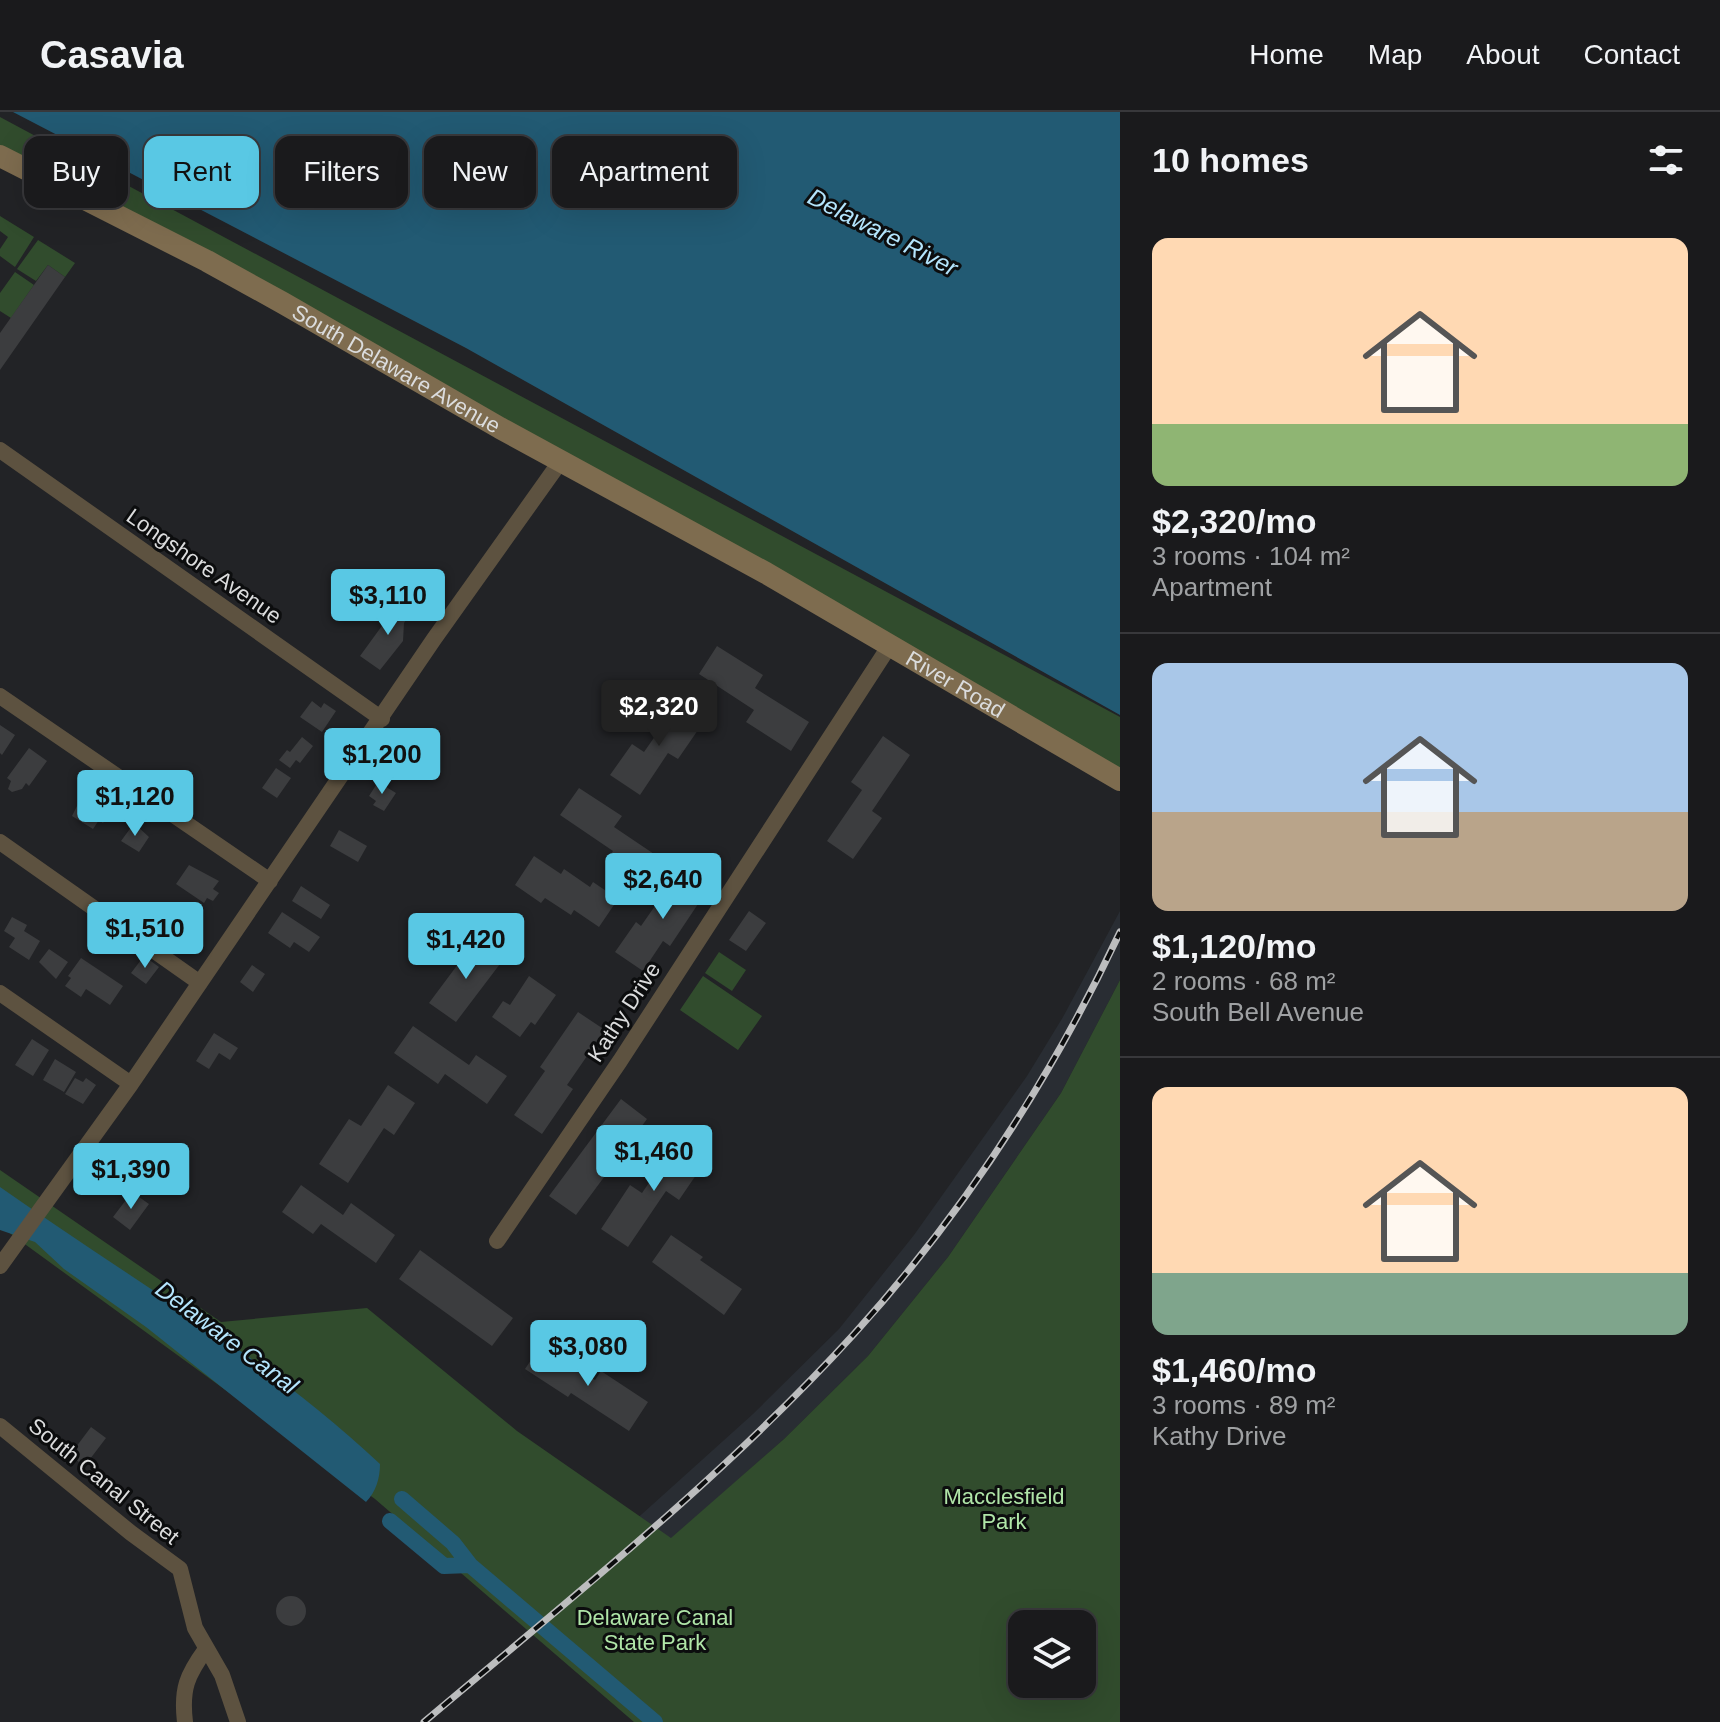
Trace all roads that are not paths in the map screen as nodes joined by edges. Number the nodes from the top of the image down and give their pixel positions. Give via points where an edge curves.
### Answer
1 (0, 156) edge
2 (0, 450) edge
3 (560, 462) junction
4 (790, 587) joint
5 (890, 645) junction
6 (0, 696) edge
7 (382, 719) junction
8 (1120, 780) edge
9 (0, 842) edge
10 (270, 881) junction
11 (200, 983) junction
12 (0, 993) edge
13 (131, 1084) junction
14 (497, 1241) dead end
15 (0, 1266) edge
16 (0, 1426) edge
17 (206, 1649) junction
18 (185, 1722) edge
19 (238, 1722) edge

1 - 3 main road, South Delaware Avenue via 207,261
2 - 7 street, Longshore Avenue
3 - 4 main road, South Delaware Avenue
3 - 7 street
4 - 5 main road, River Road
5 - 8 main road, River Road
5 - 14 street, Kathy Drive
6 - 10 street
7 - 10 street
9 - 11 street
10 - 11 street
11 - 13 street
12 - 13 street
13 - 15 street
16 - 17 street, South Canal Street via 180,1569
17 - 18 street via 188,1673
17 - 19 street via 222,1675

